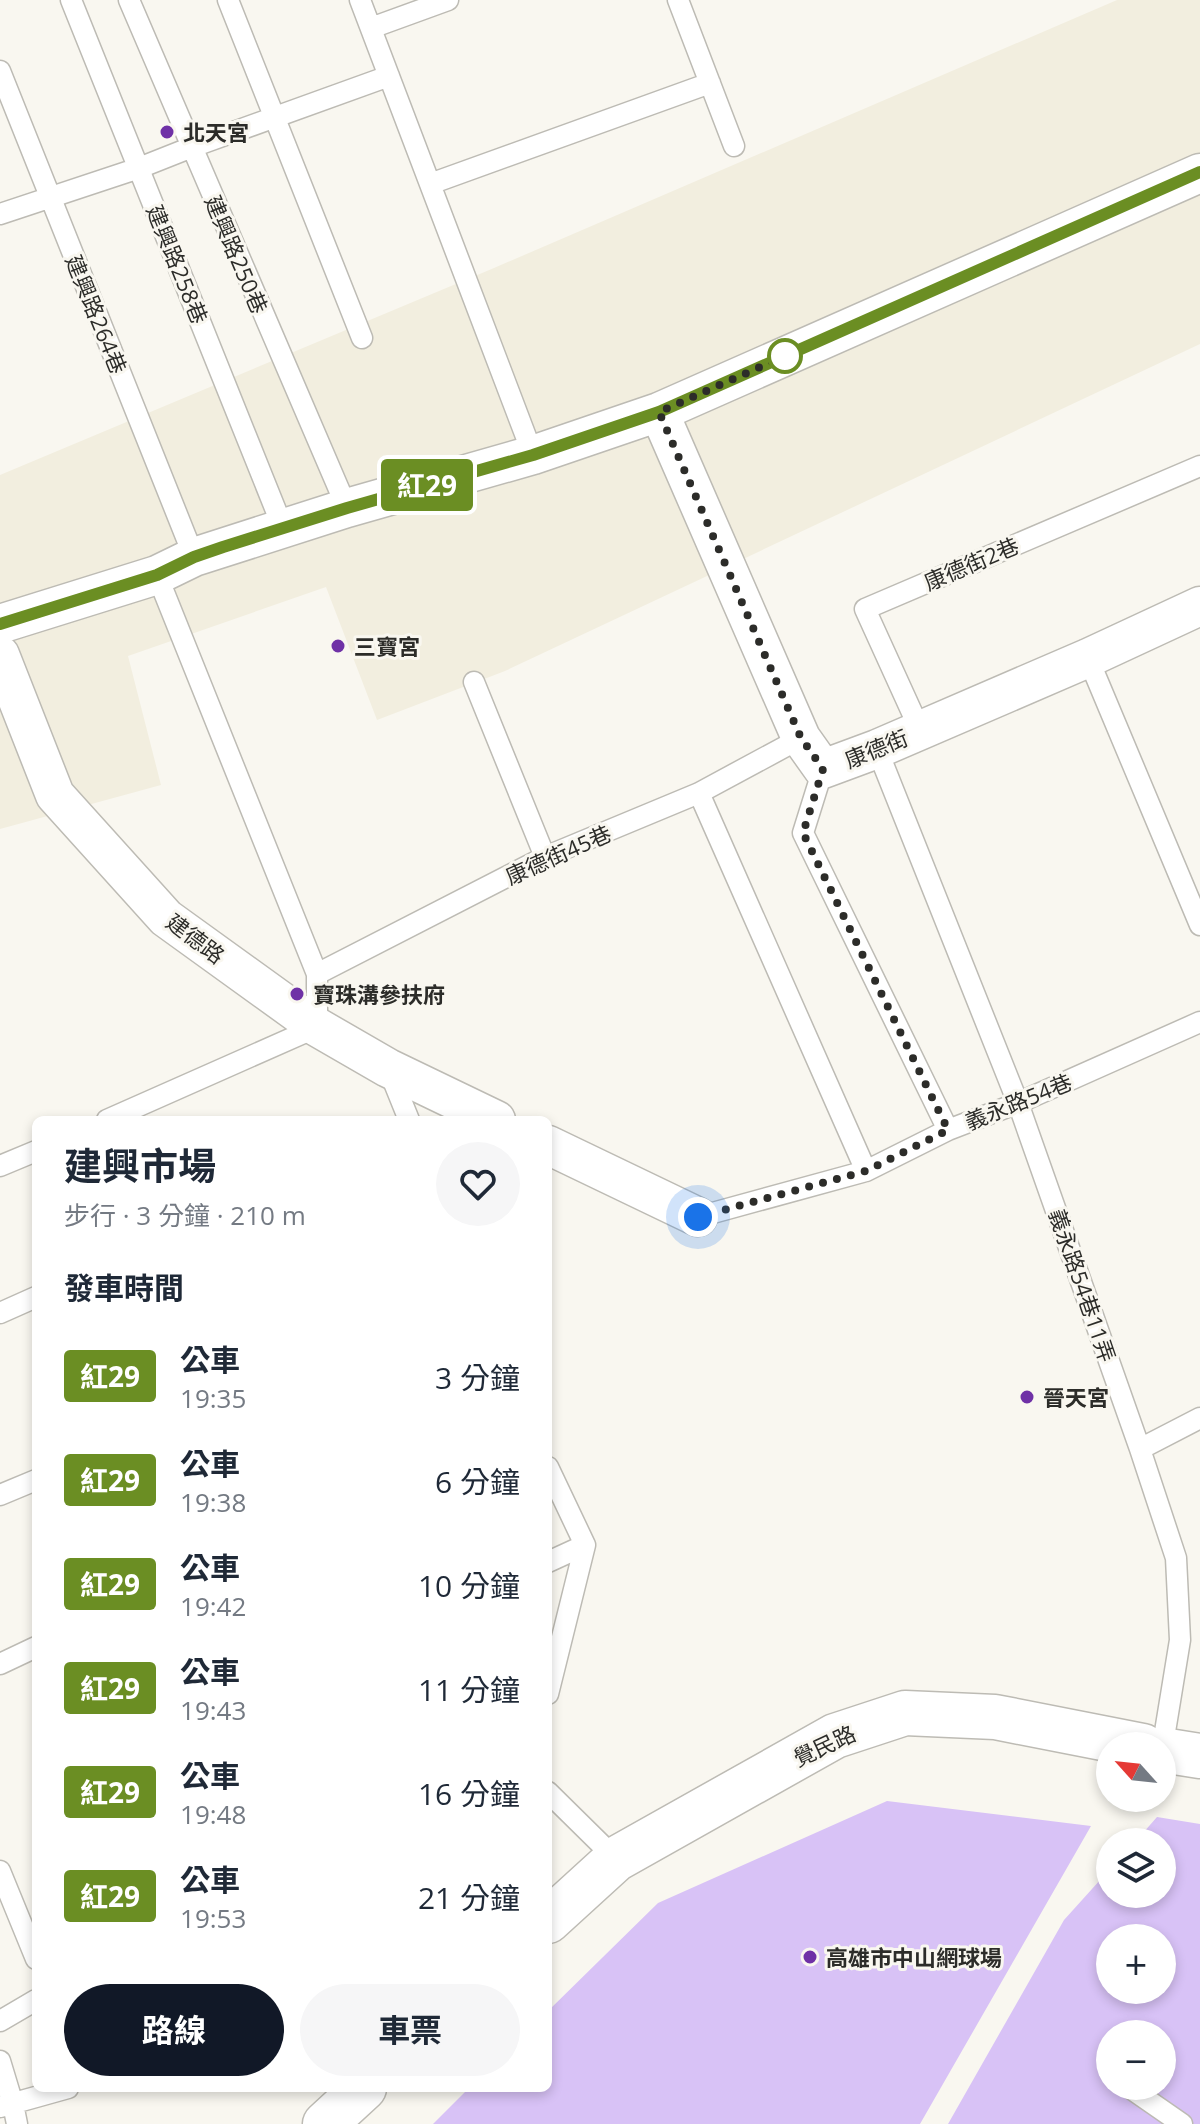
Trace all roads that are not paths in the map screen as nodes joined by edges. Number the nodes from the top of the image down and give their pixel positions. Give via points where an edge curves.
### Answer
1 (71, 0) edge
2 (129, 0) edge
3 (228, 0) edge
4 (360, 0) edge
5 (448, 0) edge
6 (678, 0) edge
7 (371, 28) junction
8 (0, 71) edge
9 (389, 76) junction
10 (710, 83) junction
11 (275, 117) junction
12 (734, 146) dead end
13 (192, 147) junction
14 (139, 168) junction
15 (1200, 173) edge
16 (430, 184) junction
17 (50, 197) junction
18 (0, 214) edge
19 (362, 338) dead end
20 (659, 412) junction
21 (533, 455) junction
22 (1200, 466) edge
23 (347, 508) junction
24 (283, 528) junction
25 (194, 557) junction
26 (157, 575) junction
27 (1200, 606) edge
28 (0, 624) edge
29 (0, 655) edge
30 (1088, 658) junction
31 (474, 682) dead end
32 (920, 730) junction
33 (801, 738) junction
34 (877, 749) junction
35 (823, 769) junction
36 (699, 793) junction
37 (545, 857) junction
38 (1200, 925) edge
39 (317, 974) junction
40 (1200, 1022) edge
41 (317, 1027) junction
42 (388, 1068) junction
43 (1018, 1103) junction
44 (116, 1116) edge
45 (407, 1116) edge
46 (488, 1116) edge
47 (948, 1130) junction
48 (552, 1147) edge
49 (32, 1155) edge
50 (0, 1166) edge
51 (866, 1171) junction
52 (698, 1217) joint
53 (32, 1299) edge
54 (0, 1313) edge
55 (1200, 1418) edge
56 (1140, 1449) junction
57 (552, 1475) edge
58 (32, 1482) edge
59 (0, 1495) edge
60 (585, 1545) junction
61 (552, 1560) edge
62 (32, 1649) edge
63 (0, 1664) edge
64 (552, 1678) edge
65 (1165, 1732) edge
66 (1096, 1737) edge
67 (1176, 1752) edge
68 (1200, 1756) edge
69 (552, 1796) edge
70 (616, 1859) junction
71 (0, 1871) edge
72 (552, 1917) edge
73 (32, 1949) edge
74 (32, 2002) edge
75 (0, 2021) edge
76 (0, 2061) edge
77 (58, 2092) edge
78 (360, 2092) edge
79 (1147, 2100) edge
80 (10, 2112) edge
81 (325, 2124) edge
82 (1182, 2124) edge

1 - 14 lane, 建興路258巷
2 - 13 lane, 建興路250巷
3 - 11 lane
4 - 7 lane
5 - 7 lane
6 - 10 lane
7 - 9 lane
8 - 17 lane, 建興路264巷
9 - 11 lane
9 - 16 lane
10 - 12 lane
10 - 16 lane
11 - 13 lane
11 - 19 lane
13 - 14 lane
13 - 23 lane, 建興路250巷
14 - 17 lane
14 - 24 lane, 建興路258巷
15 - 20 street
16 - 21 lane
17 - 18 lane
17 - 25 lane, 建興路264巷
20 - 21 street
20 - 33 street, 康德街
21 - 23 street
22 - 32 lane, 康德街2巷 via 865,609
23 - 24 street
24 - 25 street
25 - 26 street
26 - 28 street
26 - 39 lane
27 - 30 street, 康德街
29 - 41 street, 建德路 via 55,795 166,918
30 - 32 street, 康德街
30 - 38 lane
31 - 37 lane
32 - 34 street, 康德街
33 - 35 street, 康德街
33 - 36 lane, 康德街45巷
34 - 35 street, 康德街
34 - 43 lane, 義永路54巷11弄
35 - 47 lane via 803,833
36 - 37 lane, 康德街45巷
36 - 51 lane
37 - 39 lane, 康德街45巷
39 - 41 lane
40 - 43 lane, 義永路54巷
41 - 42 street, 建德路
41 - 44 lane
42 - 45 lane
42 - 46 street, 建德路
43 - 47 lane, 義永路54巷
43 - 56 lane, 義永路54巷11弄
47 - 51 lane, 義永路54巷
48 - 52 street
49 - 50 lane
51 - 52 lane, 義永路54巷
53 - 54 lane
55 - 56 lane
56 - 65 lane, 義永路54巷11弄 via 1176,1558 1180,1640
57 - 60 lane
58 - 59 lane
60 - 61 lane
60 - 64 lane
62 - 63 lane
66 - 70 street, 覺民路 via 995,1717 905,1713 835,1736
67 - 68 street
69 - 70 lane
70 - 72 street, 覺民路
71 - 73 lane
74 - 75 lane
76 - 80 lane
77 - 80 lane
78 - 81 street
79 - 82 lane

